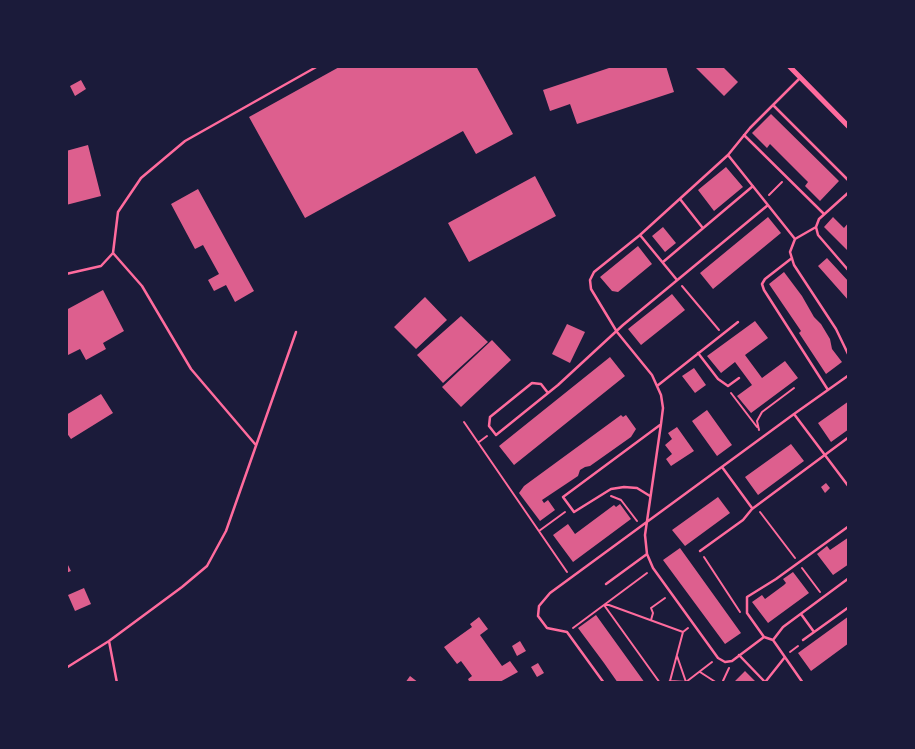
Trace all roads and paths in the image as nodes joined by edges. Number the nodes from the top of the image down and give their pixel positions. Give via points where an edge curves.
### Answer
1 (318, 66) edge
2 (789, 66) edge
3 (800, 78) junction
4 (773, 105) junction
5 (849, 126) edge
6 (744, 135) junction
7 (728, 155) junction
8 (787, 177) junction
9 (849, 181) edge
10 (752, 186) junction
11 (849, 192) edge
12 (680, 199) junction
13 (764, 200) junction
14 (768, 206) junction
15 (824, 214) junction
16 (702, 227) junction
17 (816, 227) junction
18 (640, 235) junction
19 (795, 239) junction
20 (113, 253) junction
21 (792, 258) junction
22 (663, 262) junction
23 (849, 271) edge
24 (66, 274) edge
25 (677, 280) junction
26 (738, 322) dead end
27 (296, 332) dead end
28 (617, 332) junction
29 (722, 334) junction
30 (698, 352) junction
31 (849, 356) edge
32 (849, 375) edge
33 (739, 378) dead end
34 (657, 386) junction
35 (728, 386) junction
36 (794, 388) dead end
37 (828, 390) junction
38 (548, 393) junction
39 (794, 414) junction
40 (464, 422) dead end
41 (661, 424) junction
42 (757, 427) junction
43 (493, 431) junction
44 (764, 436) junction
45 (849, 438) edge
46 (478, 442) junction
47 (255, 444) junction
48 (825, 455) junction
49 (722, 467) junction
50 (849, 487) edge
51 (607, 491) junction
52 (650, 496) junction
53 (756, 506) junction
54 (752, 508) junction
55 (570, 509) junction
56 (646, 523) junction
57 (849, 526) edge
58 (641, 527) junction
59 (539, 531) junction
60 (700, 551) joint
61 (647, 554) junction
62 (798, 563) junction
63 (653, 568) junction
64 (571, 578) junction
65 (849, 578) edge
66 (606, 584) dead end
67 (671, 594) junction
68 (823, 597) junction
69 (604, 605) junction
70 (849, 607) edge
71 (801, 614) junction
72 (743, 618) dead end
73 (650, 620) junction
74 (567, 632) junction
75 (814, 632) junction
76 (764, 637) junction
77 (773, 640) junction
78 (803, 640) joint
79 (109, 641) junction
80 (739, 655) junction
81 (677, 656) junction
82 (785, 657) junction
83 (718, 658) junction
84 (732, 661) junction
85 (66, 668) edge
86 (700, 671) junction
87 (669, 682) edge
88 (686, 682) edge
89 (765, 682) edge
90 (117, 683) edge
91 (604, 683) edge
92 (660, 683) edge
93 (717, 683) edge
94 (722, 683) edge
95 (803, 683) edge

1 - 20 lane via 186,141 140,178 118,212
2 - 3 street
3 - 4 lane
3 - 5 street
4 - 6 lane
4 - 9 lane
6 - 7 lane
6 - 8 lane
7 - 10 lane
7 - 12 lane
8 - 13 path
8 - 15 lane
10 - 13 lane
10 - 16 lane
11 - 15 lane
12 - 16 lane
12 - 18 lane
13 - 14 lane
14 - 19 lane
14 - 25 lane
15 - 17 lane
16 - 22 lane
17 - 19 lane
17 - 23 lane via 818,235
18 - 22 lane
18 - 28 lane via 594,272 590,280 591,289
19 - 21 lane via 790,252
20 - 24 lane via 101,266
20 - 47 lane via 142,286 191,369
21 - 31 lane
21 - 37 lane via 762,284
22 - 25 lane
25 - 28 lane
25 - 29 path
26 - 29 lane
27 - 47 lane
28 - 34 lane
28 - 38 lane
29 - 30 lane
30 - 34 lane via 684,367
30 - 35 lane
32 - 37 lane
33 - 35 lane
34 - 41 lane via 663,408
35 - 42 path
36 - 42 path via 762,412
37 - 39 lane
38 - 43 lane via 496,435
38 - 43 lane via 541,384 532,384 490,417 488,421
39 - 44 lane
39 - 48 lane
40 - 46 path
41 - 52 lane
41 - 55 lane via 565,494 564,500
42 - 44 path
43 - 46 path
44 - 49 lane
45 - 48 lane
46 - 59 path
47 - 79 lane via 226,530 207,566
48 - 50 lane
48 - 53 lane
49 - 54 lane
49 - 56 lane
51 - 52 lane via 637,488
51 - 55 lane via 577,511
51 - 58 path via 612,498 622,500
52 - 56 lane
53 - 54 lane
53 - 62 path
54 - 60 lane via 743,520
55 - 59 path
56 - 58 lane
56 - 61 lane
57 - 62 lane
58 - 64 lane
59 - 64 path
60 - 72 path
61 - 63 lane
61 - 66 lane
62 - 68 path
62 - 76 lane via 745,600 747,613
63 - 67 lane
63 - 69 path
64 - 74 lane via 539,606 538,616 547,628
65 - 68 lane
67 - 73 path via 651,608
67 - 83 lane
68 - 71 lane
69 - 73 path
69 - 74 path
69 - 92 path
70 - 75 lane
71 - 75 lane
71 - 77 lane via 782,627
73 - 81 path via 683,632
74 - 91 lane
75 - 78 lane
76 - 77 lane
76 - 80 lane
77 - 82 lane
78 - 82 path
79 - 85 lane
79 - 90 lane
80 - 84 lane
80 - 89 lane
81 - 87 path
81 - 88 path
82 - 89 lane
82 - 95 lane
83 - 84 lane
83 - 86 path
84 - 94 path
86 - 88 path
86 - 93 path
87 - 88 path

